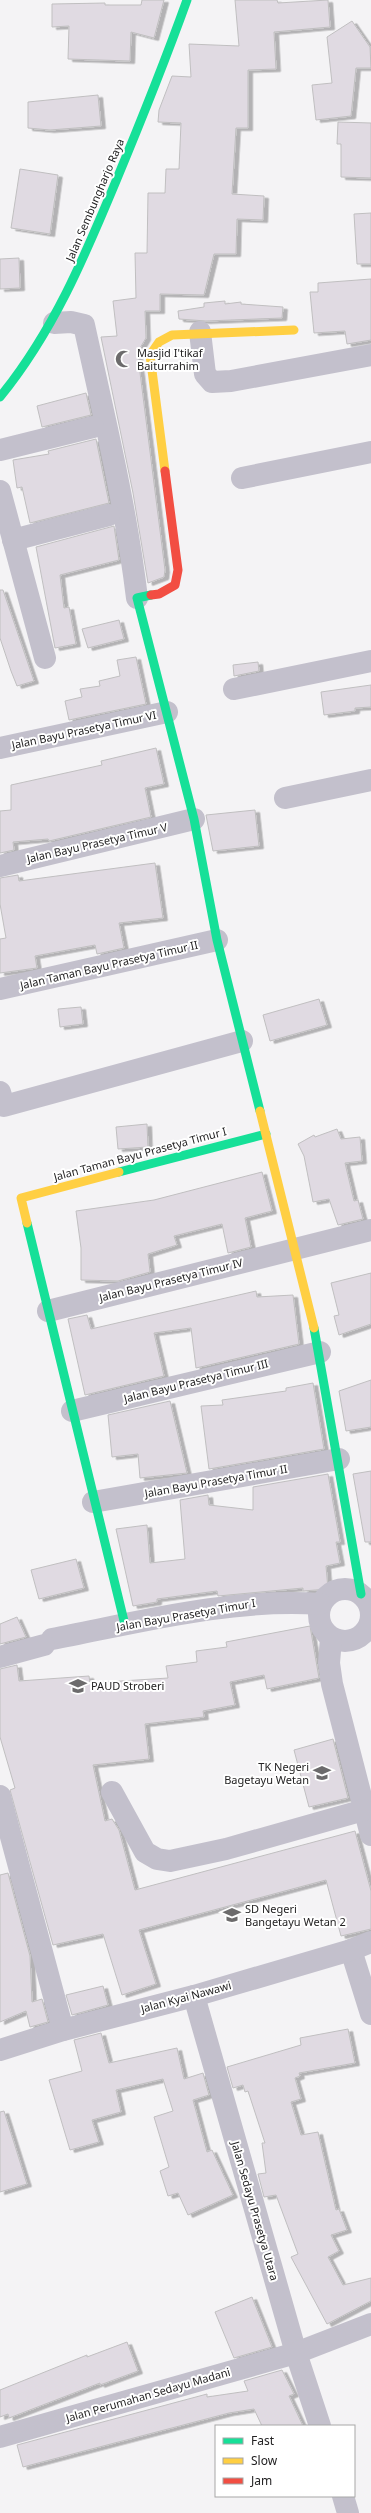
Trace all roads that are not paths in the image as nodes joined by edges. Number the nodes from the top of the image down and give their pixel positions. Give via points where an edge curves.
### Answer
1 (187, 0) edge
2 (54, 323) junction
3 (294, 330) dead end
4 (200, 332) junction
5 (371, 354) edge
6 (0, 397) edge
7 (93, 427) dead end
8 (0, 450) edge
9 (371, 452) edge
10 (242, 478) dead end
11 (0, 491) edge
12 (109, 515) dead end
13 (13, 540) junction
14 (137, 598) junction
15 (45, 658) dead end
16 (371, 661) edge
17 (234, 690) dead end
18 (167, 712) junction
19 (0, 748) edge
20 (371, 780) edge
21 (285, 798) dead end
22 (194, 819) junction
23 (0, 866) edge
24 (217, 940) junction
25 (0, 989) edge
26 (242, 1041) junction
27 (1, 1102) edge
28 (266, 1134) junction
29 (371, 1230) edge
30 (294, 1248) junction
31 (48, 1311) junction
32 (320, 1352) junction
33 (72, 1411) junction
34 (339, 1459) junction
35 (93, 1502) junction
36 (361, 1594) junction
37 (320, 1604) junction
38 (125, 1625) junction
39 (367, 1634) edge
40 (331, 1638) junction
41 (0, 1657) edge
42 (112, 1792) dead end
43 (0, 1796) edge
44 (364, 1810) junction
45 (371, 1834) edge
46 (371, 1942) edge
47 (351, 1950) junction
48 (194, 1996) junction
49 (371, 2014) edge
50 (63, 2030) junction
51 (0, 2050) edge
52 (371, 2324) edge
53 (296, 2353) junction
54 (320, 2425) edge
55 (0, 2437) edge
56 (343, 2497) edge
57 (348, 2513) edge

1 - 2 street, Jalan Sembungharjo Raya via 161,73 89,248
2 - 6 street, Jalan Sembungharjo Raya via 16,380
2 - 14 street via 71,322 84,325 111,446 131,550
3 - 4 street
4 - 5 street via 205,374 212,382 231,381
4 - 14 street via 172,335 159,342 150,355 178,570 175,585 159,594
7 - 8 street
9 - 10 street
11 - 13 street
12 - 13 street
13 - 15 street
14 - 18 street
16 - 17 street
18 - 19 street, Jalan Bayu Prasetya Timur VI
18 - 22 street
20 - 21 street
22 - 23 street, Jalan Bayu Prasetya Timur V
22 - 24 street
24 - 25 street, Jalan Taman Bayu Prasetya Timur II
24 - 26 street
26 - 27 street
26 - 28 street
28 - 30 street
28 - 31 street, Jalan Taman Bayu Prasetya Timur I via 21,1198
29 - 30 street, Jalan Bayu Prasetya Timur IV
30 - 31 street, Jalan Bayu Prasetya Timur IV
30 - 32 street
31 - 33 street
32 - 33 street, Jalan Bayu Prasetya Timur III
32 - 34 street
33 - 35 street
34 - 35 street, Jalan Bayu Prasetya Timur II
34 - 36 street
35 - 38 street
36 - 37 street via 353,1590 334,1590
36 - 39 street via 370,1610 371,1620
37 - 38 street, Jalan Bayu Prasetya Timur I via 286,1601 252,1603
37 - 40 street via 319,1623
38 - 41 street, Jalan Bayu Prasetya Timur I via 48,1642
39 - 40 street via 349,1641
40 - 44 street via 329,1663 332,1684
42 - 44 street via 145,1852 157,1859 170,1862
43 - 50 street
44 - 45 street
46 - 47 street, Jalan Kyai Nawawi
47 - 48 street, Jalan Kyai Nawawi
47 - 49 street
48 - 50 street, Jalan Kyai Nawawi
48 - 53 street, Jalan Sedayu Prasetya Utara
50 - 51 street, Jalan Kyai Nawawi
52 - 53 street, Jalan Perumahan Sedayu Madani
53 - 54 street, Jalan Sedayu Prasetya Utara
53 - 55 street, Jalan Perumahan Sedayu Madani
56 - 57 street

